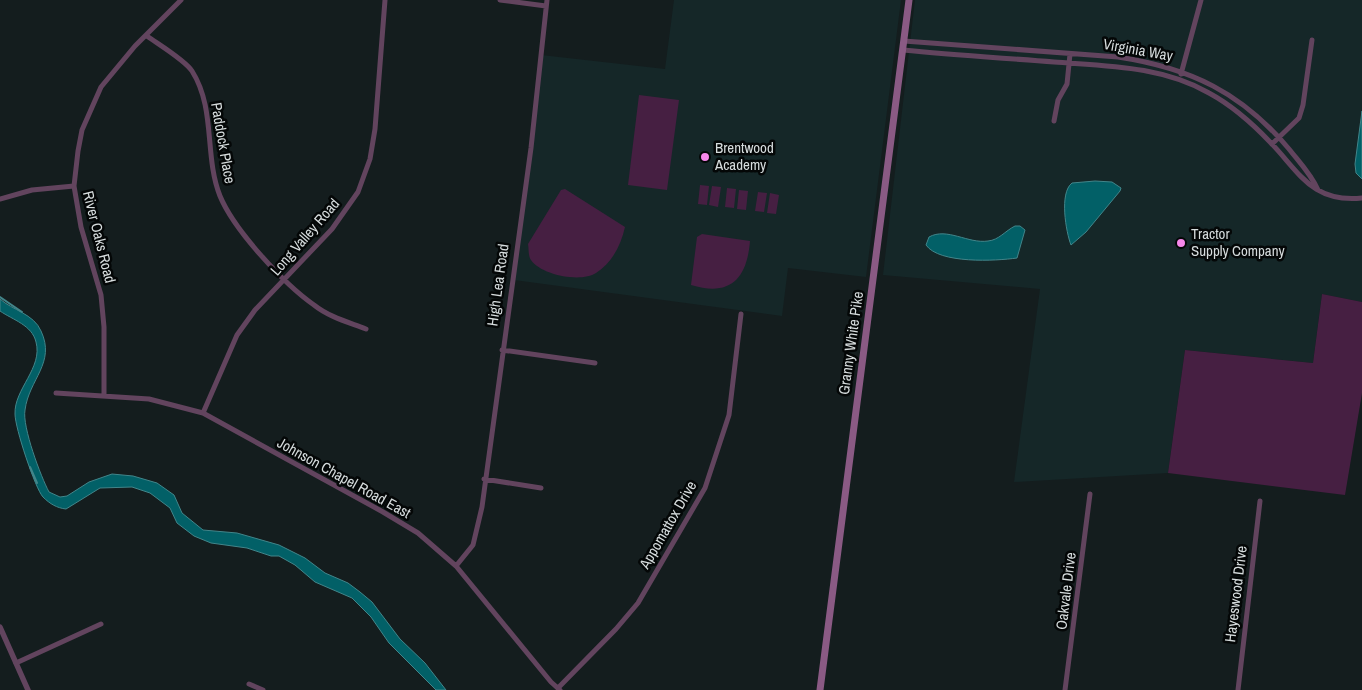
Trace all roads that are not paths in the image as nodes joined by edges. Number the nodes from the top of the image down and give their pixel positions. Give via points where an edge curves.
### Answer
1 (180, 0) edge
2 (385, 0) edge
3 (500, 0) edge
4 (909, 0) edge
5 (1201, 0) edge
6 (547, 3) edge
7 (147, 36) junction
8 (1312, 40) dead end
9 (904, 41) junction
10 (903, 50) junction
11 (1070, 54) junction
12 (1069, 63) junction
13 (1182, 72) junction
14 (1179, 80) junction
15 (1054, 121) dead end
16 (1279, 137) junction
17 (1272, 144) junction
18 (74, 186) junction
19 (1318, 191) junction
20 (1362, 198) edge
21 (0, 199) edge
22 (286, 279) junction
23 (741, 314) dead end
24 (366, 329) dead end
25 (502, 350) junction
26 (595, 363) dead end
27 (56, 393) dead end
28 (104, 395) junction
29 (202, 414) junction
30 (484, 479) junction
31 (541, 488) dead end
32 (1090, 494) dead end
33 (1260, 501) dead end
34 (456, 566) junction
35 (101, 624) dead end
36 (0, 626) edge
37 (16, 663) junction
38 (249, 684) dead end
39 (559, 689) edge
40 (28, 690) edge
41 (263, 690) edge
42 (820, 690) edge
43 (1066, 690) edge
44 (1238, 690) edge

1 - 7 street, River Oaks Road
2 - 22 street, Long Valley Road via 370,159 358,192 346,210
3 - 6 street
4 - 9 main road, Granny White Pike
5 - 13 street
6 - 25 street, High Lea Road via 531,148
7 - 18 street, River Oaks Road via 111,74 91,107 82,130
7 - 22 street, Paddock Place via 191,70 204,100 220,196 243,234
8 - 16 street via 1299,118
9 - 10 main road, Granny White Pike
9 - 11 street, Virginia Way
10 - 12 street, Virginia Way
10 - 42 main road, Granny White Pike
11 - 12 street
11 - 13 street, Virginia Way via 1144,61
12 - 14 street, Virginia Way via 1141,70
12 - 15 street via 1068,84 1058,100
13 - 14 street
13 - 16 street, Virginia Way via 1212,85 1253,111
14 - 17 street, Virginia Way via 1228,104
16 - 17 street
16 - 19 street, Virginia Way via 1312,177
17 - 19 street, Virginia Way via 1306,184
18 - 21 street via 32,190
18 - 28 street, River Oaks Road via 81,227 101,295
19 - 20 street, Virginia Way via 1344,198
22 - 24 street, Paddock Place via 314,305 333,317
22 - 29 street, Long Valley Road via 255,310 238,335
23 - 39 street, Appomattox Drive via 729,415 705,488 638,602
25 - 26 street
25 - 30 street, High Lea Road
27 - 28 street, Johnson Chapel Road East
28 - 29 street, Johnson Chapel Road East via 149,399
29 - 34 street, Johnson Chapel Road East via 383,512 418,533
30 - 31 street
30 - 34 street, High Lea Road via 482,507 473,545
32 - 43 street, Oakvale Drive
33 - 44 street, Hayeswood Drive
34 - 39 street, Johnson Chapel Road East
35 - 37 street
36 - 37 street
37 - 40 street
38 - 41 street

